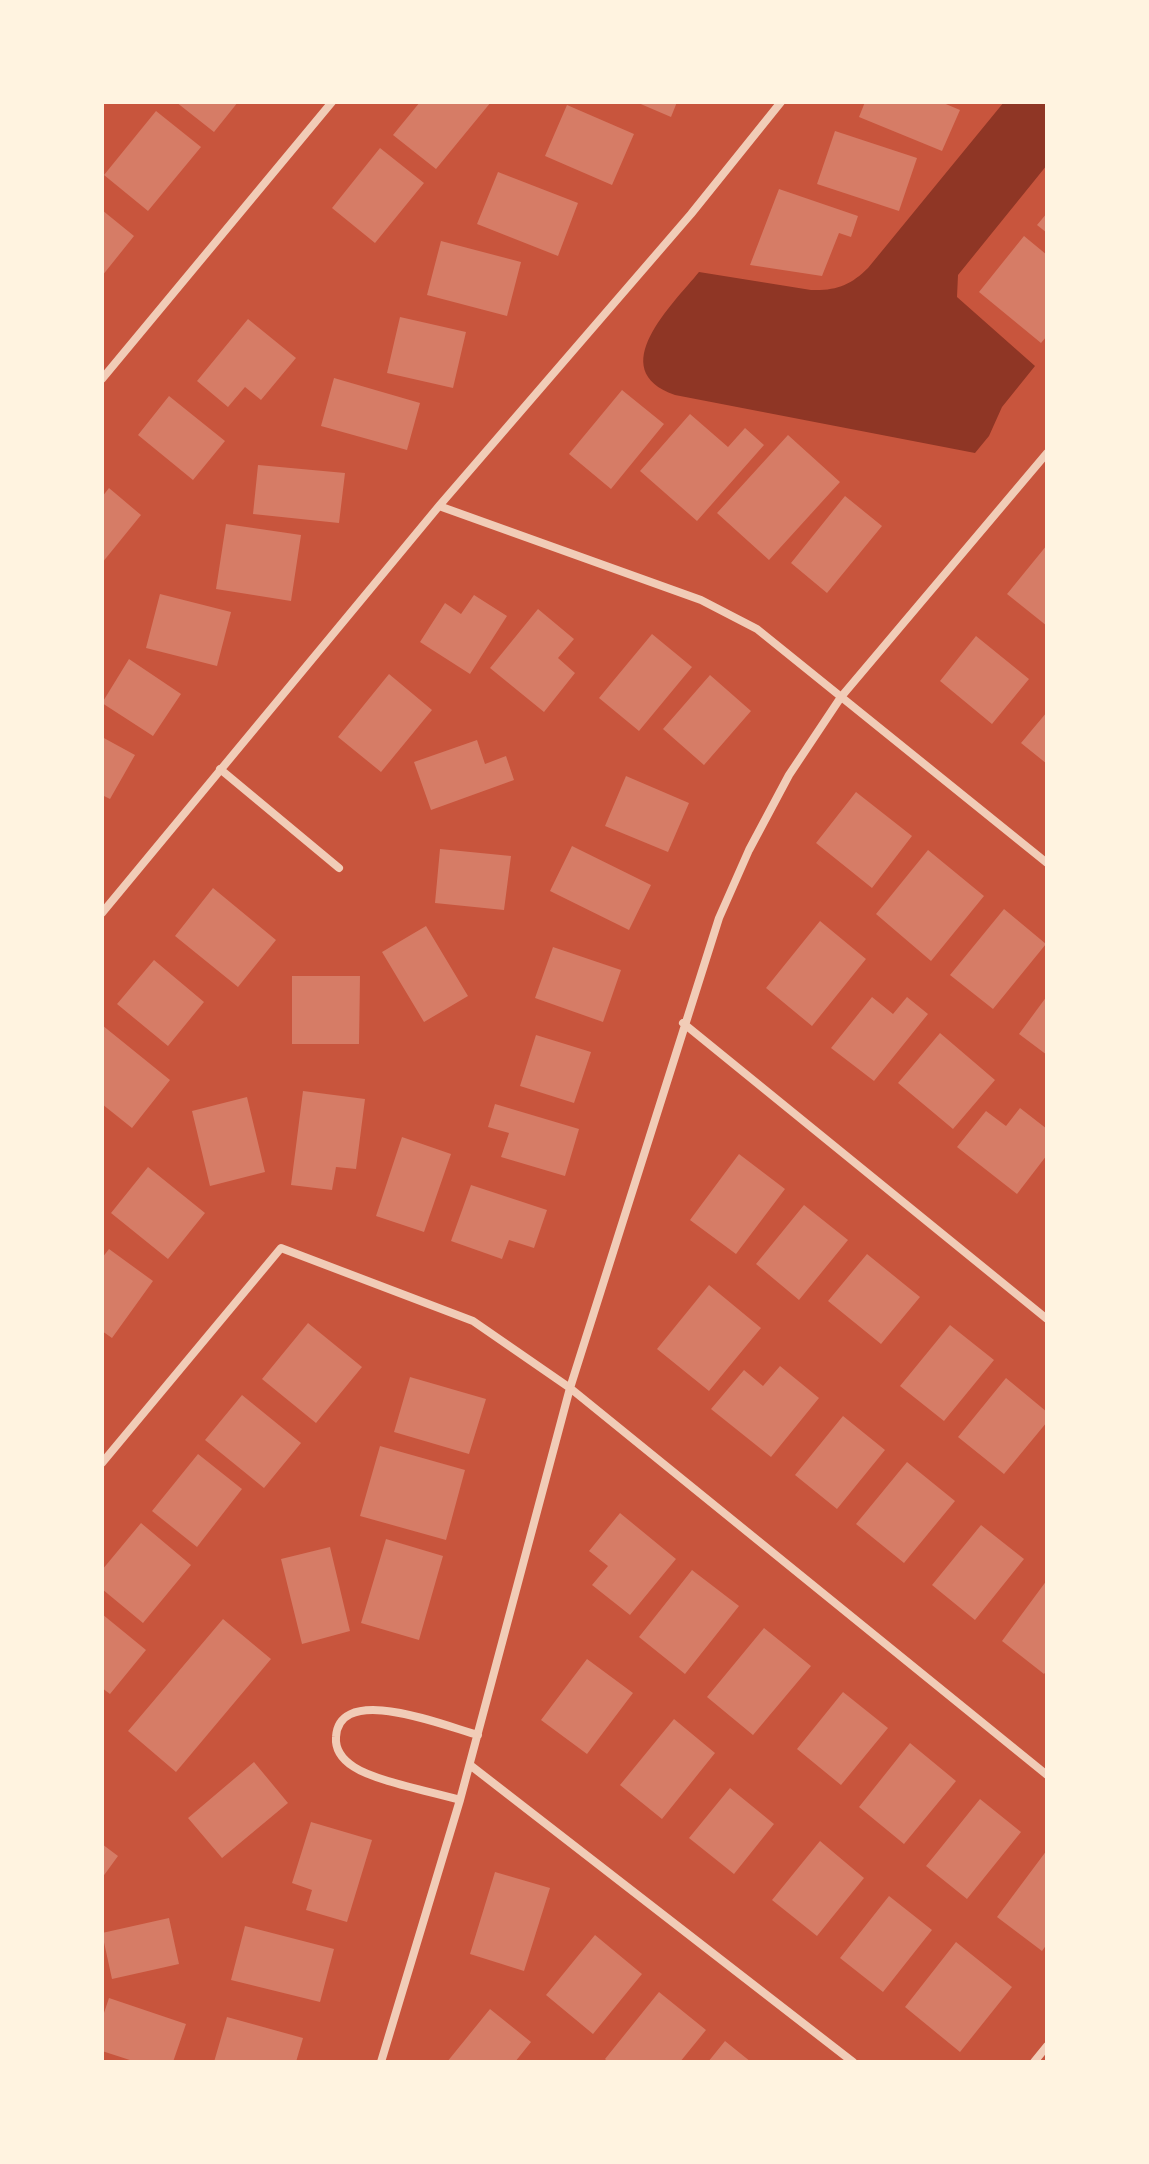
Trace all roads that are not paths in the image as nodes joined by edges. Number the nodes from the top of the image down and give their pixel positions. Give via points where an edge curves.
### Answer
1 (332, 102) edge
2 (781, 102) edge
3 (102, 379) edge
4 (1047, 453) edge
5 (439, 506) junction
6 (841, 697) junction
7 (220, 769) junction
8 (1047, 863) edge
9 (339, 868) dead end
10 (102, 913) edge
11 (683, 1023) junction
12 (1047, 1319) edge
13 (570, 1388) junction
14 (102, 1463) edge
15 (478, 1735) junction
16 (470, 1765) junction
17 (1047, 1775) edge
18 (460, 1800) junction
19 (1047, 2046) edge
20 (381, 2062) edge
21 (853, 2062) edge
22 (1034, 2062) edge

1 - 3 street
2 - 5 street
4 - 6 street
5 - 6 street via 701,600 757,629
5 - 7 street
6 - 8 street
6 - 11 street via 789,775 749,850
7 - 9 street
7 - 10 street
11 - 12 street
11 - 13 street
13 - 14 street via 473,1321 281,1248
13 - 15 street
13 - 17 street
15 - 16 street
15 - 18 street via 362,1708 346,1715 337,1728 335,1741 343,1759 357,1770
16 - 18 street
16 - 21 street
18 - 20 street
19 - 22 street

